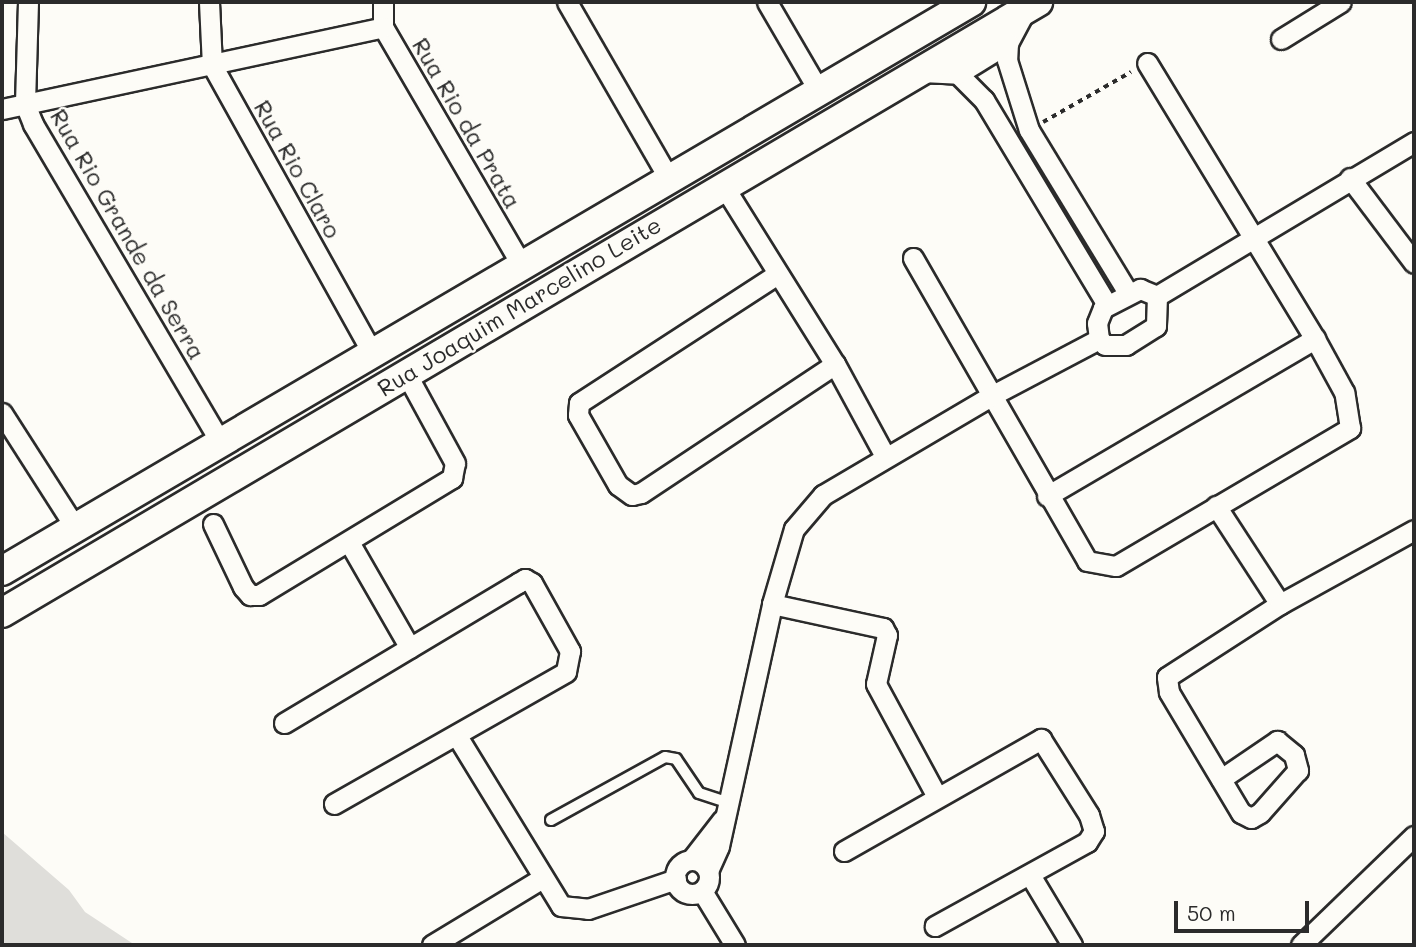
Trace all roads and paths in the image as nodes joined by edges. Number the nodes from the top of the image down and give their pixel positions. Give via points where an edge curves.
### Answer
1 (28, 2) edge
2 (209, 2) edge
3 (383, 2) edge
4 (567, 2) edge
5 (767, 2) edge
6 (969, 2) edge
7 (1341, 2) edge
8 (1032, 4) edge
9 (936, 22) junction
10 (383, 27) junction
11 (1281, 39) dead end
12 (1008, 43) junction
13 (1147, 63) joint
14 (212, 65) junction
15 (914, 72) junction
16 (958, 74) junction
17 (819, 91) junction
18 (24, 104) junction
19 (2, 108) edge
20 (819, 129) junction
21 (1029, 130) junction
22 (1414, 142) edge
23 (1350, 178) junction
24 (669, 179) junction
25 (723, 185) junction
26 (1253, 238) junction
27 (913, 258) dead end
28 (1414, 264) edge
29 (522, 266) junction
30 (775, 275) junction
31 (1128, 293) junction
32 (1157, 296) junction
33 (454, 305) junction
34 (1107, 305) junction
35 (411, 330) junction
36 (472, 335) junction
37 (1099, 339) junction
38 (1315, 339) junction
39 (372, 352) junction
40 (835, 364) junction
41 (416, 367) junction
42 (991, 396) junction
43 (2, 413) edge
44 (220, 441) junction
45 (885, 457) junction
46 (1047, 496) junction
47 (1216, 506) junction
48 (213, 524) dead end
49 (75, 527) junction
50 (1414, 530) edge
51 (349, 542) junction
52 (2, 571) edge
53 (772, 604) junction
54 (1280, 604) junction
55 (2, 611) edge
56 (410, 648) junction
57 (284, 723) dead end
58 (457, 736) junction
59 (1221, 779) dead end
60 (937, 797) junction
61 (334, 803) dead end
62 (724, 811) junction
63 (551, 820) dead end
64 (1414, 836) edge
65 (844, 851) dead end
66 (699, 866) junction
67 (1030, 875) junction
68 (541, 879) junction
69 (678, 884) junction
70 (702, 891) junction
71 (935, 926) dead end
72 (432, 945) edge
73 (735, 945) edge
74 (1072, 945) edge
75 (1301, 945) edge

1 - 18 street, Rua Rio Grande da Serra
2 - 14 street, Rua Rio Claro
3 - 10 street, Rua Rio da Prata
4 - 24 street
5 - 17 street
6 - 9 main road, Rua Joaquim Marcelino Leite
7 - 11 street
8 - 12 street
8 - 15 main road, Rua Joaquim Marcelino Leite
9 - 17 main road, Rua Joaquim Marcelino Leite
9 - 20 main road via 908,51 818,103 812,120
10 - 14 street
10 - 29 street, Rua Rio da Prata
12 - 16 street
12 - 21 street via 1007,60
13 - 21 path
13 - 26 street
14 - 18 street
14 - 39 street, Rua Rio Claro
15 - 16 street
15 - 20 main road, Rua Joaquim Marcelino Leite
16 - 34 street via 984,100
17 - 24 main road, Rua Joaquim Marcelino Leite
18 - 19 street
18 - 44 street, Rua Rio Grande da Serra
20 - 25 main road, Rua Joaquim Marcelino Leite
21 - 31 street
22 - 23 street
23 - 26 street
23 - 28 street
24 - 29 main road, Rua Joaquim Marcelino Leite
25 - 30 street
25 - 36 main road, Rua Joaquim Marcelino Leite
26 - 32 street
26 - 38 street
27 - 42 street
29 - 33 main road, Rua Joaquim Marcelino Leite
30 - 40 street
30 - 40 street via 579,403 578,415 618,485 632,495 641,493
31 - 32 street via 1140,289
31 - 34 street
32 - 37 street via 1156,326 1126,345 1105,345
33 - 35 main road, Rua Joaquim Marcelino Leite
33 - 36 main road via 459,323
34 - 37 street via 1097,323
35 - 39 main road, Rua Joaquim Marcelino Leite
35 - 41 main road via 431,335 435,345
36 - 41 main road, Rua Joaquim Marcelino Leite
37 - 42 street
38 - 46 street
38 - 47 street via 1344,393 1350,428
39 - 44 main road, Rua Joaquim Marcelino Leite
40 - 45 street
41 - 51 street via 455,463 452,478
41 - 55 main road, Rua Joaquim Marcelino Leite
42 - 45 street
42 - 46 street
43 - 49 street
44 - 49 main road, Rua Joaquim Marcelino Leite
45 - 53 street via 823,495 794,529
46 - 47 street via 1087,561 1116,566
47 - 54 street
48 - 51 street via 250,595 259,595
49 - 52 main road, Rua Joaquim Marcelino Leite
49 - 55 main road via 74,547
50 - 54 street
51 - 56 street
53 - 60 street via 883,628 887,635 877,684
53 - 62 street
54 - 59 street via 1167,677 1169,692
56 - 57 street
56 - 58 street via 525,579 532,583 570,651 566,672
58 - 61 street
58 - 68 street
60 - 65 street
60 - 67 street via 1041,739 1089,815 1094,831 1087,842
62 - 63 lane via 699,793 670,756
62 - 66 street via 719,846
64 - 75 street
66 - 69 street via 678,868
66 - 70 street via 708,881
67 - 71 street
67 - 74 street
68 - 69 street via 561,906 579,911 640,889
68 - 72 street
69 - 70 street via 691,894
70 - 73 street

